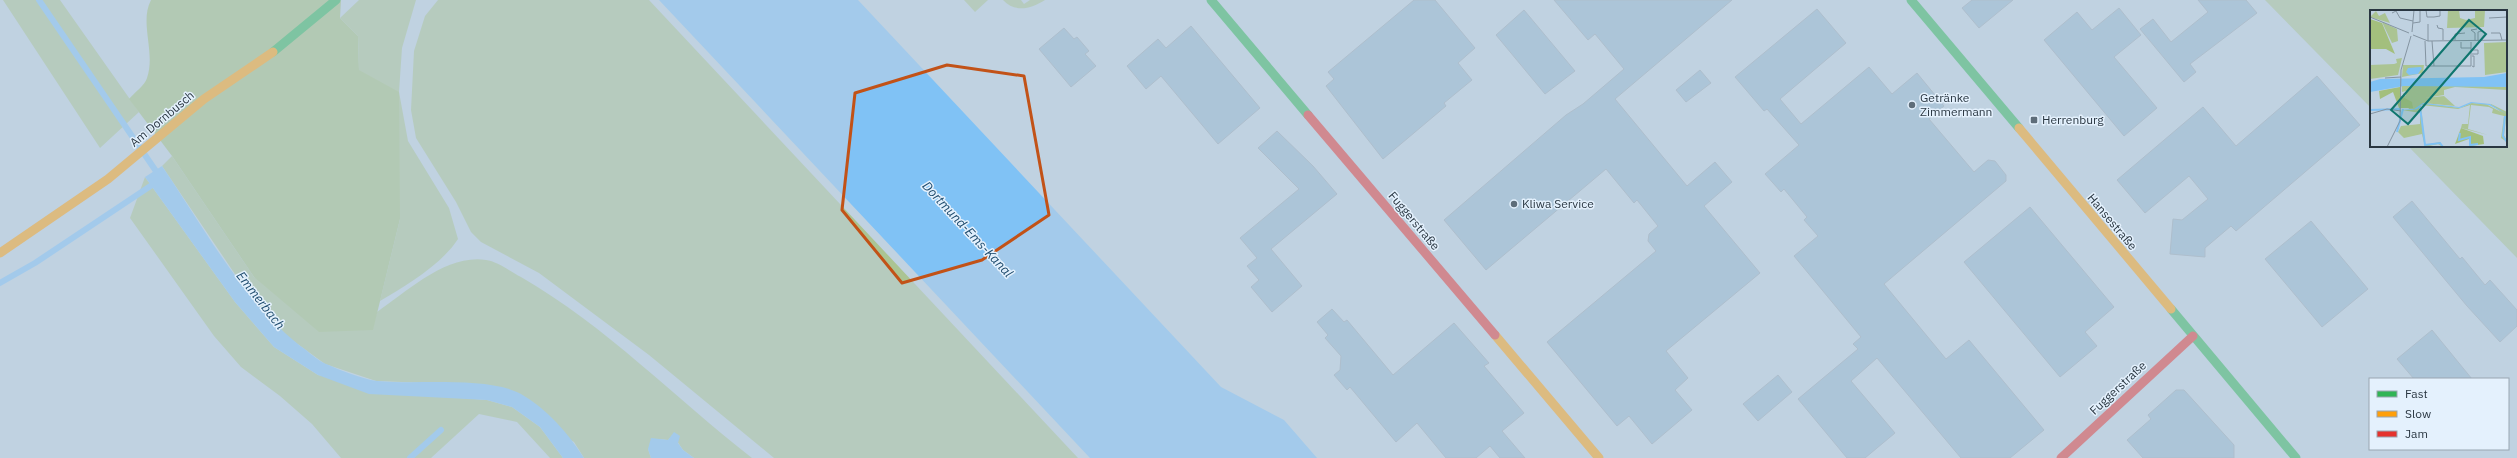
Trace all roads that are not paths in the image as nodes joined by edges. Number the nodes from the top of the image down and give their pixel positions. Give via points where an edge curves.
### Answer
1 (336, 0) edge
2 (1211, 0) edge
3 (1911, 0) edge
4 (0, 253) edge
5 (2193, 336) junction
6 (1599, 458) edge
7 (2061, 458) edge
8 (2296, 458) edge

1 - 4 street, Am Dornbusch via 288,42 204,99 117,171
2 - 6 street, Fuggerstraße
3 - 5 street, Hansestraße
5 - 7 street, Fuggerstraße
5 - 8 street, Hansestraße

